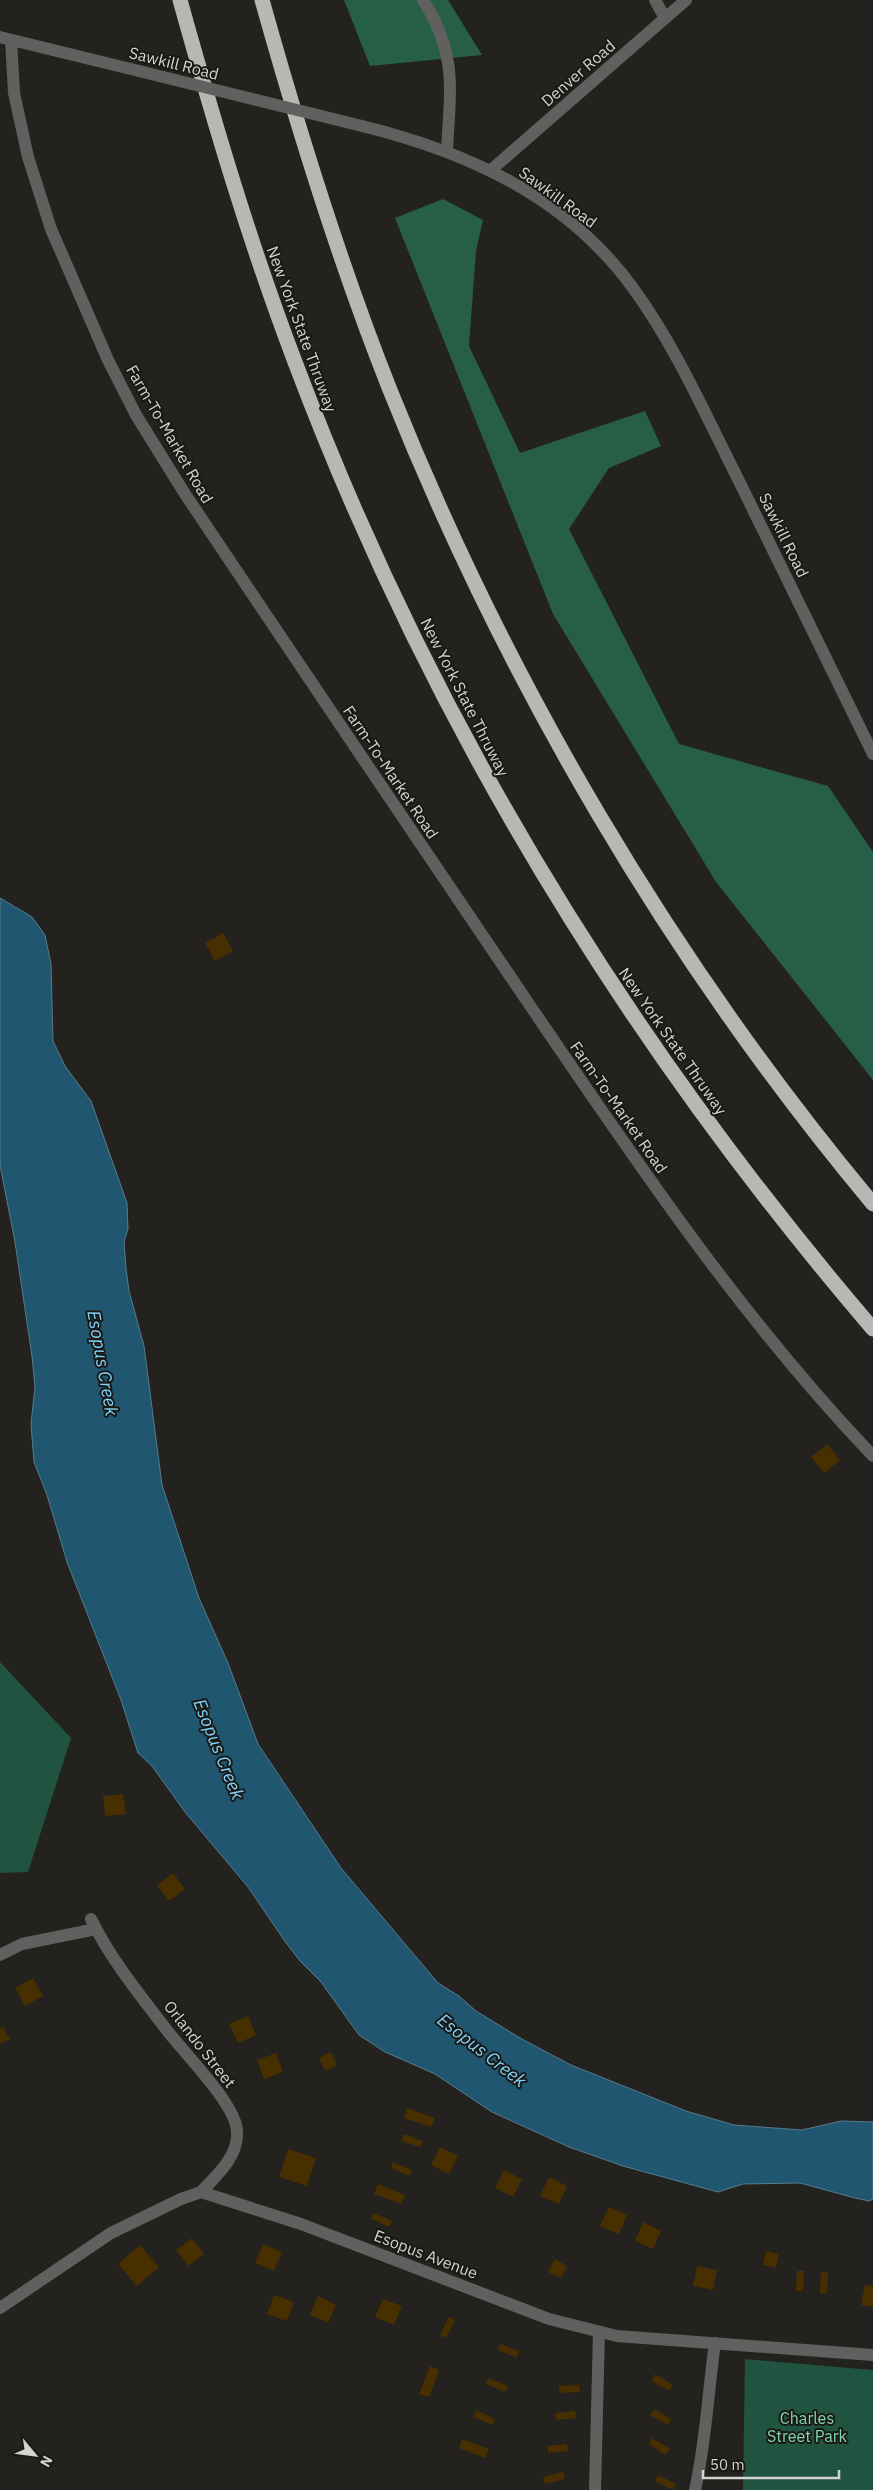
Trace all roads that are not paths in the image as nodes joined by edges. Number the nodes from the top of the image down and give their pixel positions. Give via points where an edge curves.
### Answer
1 (180, 0) edge
2 (262, 0) edge
3 (423, 0) edge
4 (655, 0) edge
5 (686, 0) edge
6 (665, 18) junction
7 (6, 38) edge
8 (447, 151) junction
9 (491, 170) junction
10 (873, 754) edge
11 (873, 1204) edge
12 (873, 1329) edge
13 (873, 1456) edge
14 (0, 1955) edge
15 (201, 2192) junction
16 (0, 2308) edge
17 (599, 2332) junction
18 (715, 2343) junction
19 (873, 2355) edge
20 (595, 2490) edge
21 (695, 2490) edge

1 - 12 highway, New York State Thruway via 249,233 294,362 372,548 461,730 560,904 634,1019 754,1184
2 - 11 highway via 321,199 368,333 440,507 500,631 563,750 664,920 778,1082
3 - 8 street via 445,42 450,73
4 - 6 street
5 - 6 street, Denver Road
6 - 9 street, Denver Road
7 - 8 street, Sawkill Road, bridge via 362,126
7 - 13 street, Farm-To-Market Road via 28,158 51,229 108,360 136,415 190,502 631,1154 759,1325 833,1414
8 - 9 street, Sawkill Road
9 - 10 street, Sawkill Road via 538,198 582,232 617,267 649,311 687,377
14 - 15 street, Orlando Street via 22,1944 93,1924 166,2030 230,2108 238,2130 237,2142 229,2161
15 - 16 street via 111,2234
15 - 17 street, Esopus Avenue via 301,2224 549,2318
17 - 18 street, Esopus Avenue
17 - 20 street
18 - 19 street, Esopus Avenue
18 - 21 street via 702,2458

